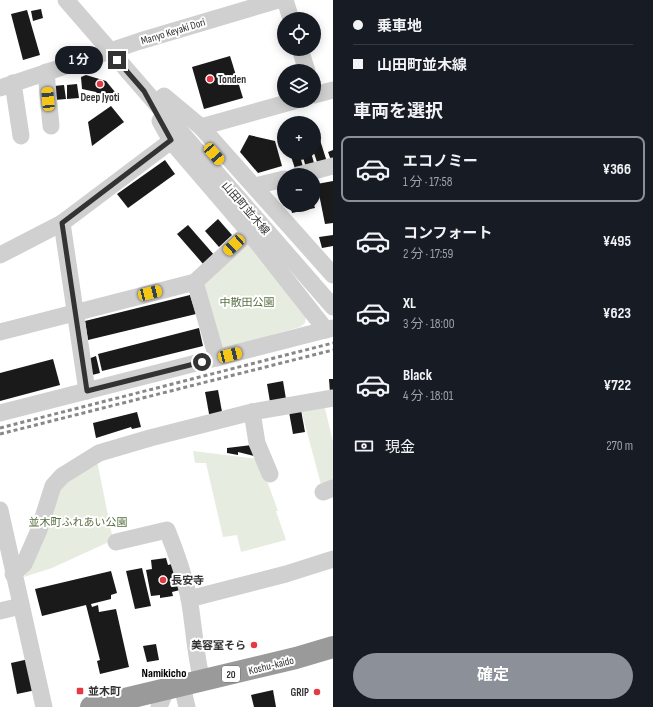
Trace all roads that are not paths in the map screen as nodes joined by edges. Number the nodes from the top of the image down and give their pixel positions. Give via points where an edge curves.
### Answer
1 (66, 0) edge
2 (81, 0) edge
3 (278, 0) edge
4 (285, 0) edge
5 (244, 4) edge
6 (289, 12) edge
7 (115, 49) junction
8 (46, 72) junction
9 (7, 86) edge
10 (333, 90) edge
11 (144, 91) junction
12 (321, 93) edge
13 (164, 96) junction
14 (277, 106) edge
15 (51, 126) dead end
16 (201, 127) junction
17 (21, 136) dead end
18 (171, 140) junction
19 (333, 166) edge
20 (321, 169) edge
21 (277, 181) edge
22 (255, 186) junction
23 (62, 223) junction
24 (249, 232) junction
25 (0, 255) edge
26 (333, 275) edge
27 (195, 282) junction
28 (333, 291) edge
29 (333, 307) edge
30 (76, 312) junction
31 (330, 329) edge
32 (0, 332) edge
33 (217, 358) junction
34 (87, 391) junction
35 (333, 398) edge
36 (252, 412) junction
37 (0, 413) edge
38 (270, 474) dead end
39 (0, 510) edge
40 (116, 542) dead end
41 (333, 559) edge
42 (13, 574) junction
43 (189, 599) junction
44 (21, 606) junction
45 (0, 611) edge
46 (333, 647) edge
47 (177, 691) edge
48 (44, 707) edge
49 (91, 707) edge
50 (187, 707) edge

1 - 7 street, 山田町並木線
2 - 7 street, 山田町並木線
3 - 5 street, Manyo Keyaki Dori
4 - 6 street
5 - 7 street, Manyo Keyaki Dori
7 - 8 street, Manyo Keyaki Dori
7 - 11 street, 山田町並木線
7 - 13 street, 山田町並木線
8 - 9 street, Manyo Keyaki Dori
8 - 15 street
9 - 17 street
10 - 12 street
11 - 18 street
11 - 29 street, 山田町並木線
13 - 16 street
13 - 28 street, 山田町並木線
14 - 16 street
16 - 22 street
18 - 23 street
18 - 24 street
19 - 20 street
21 - 22 street
22 - 26 street
23 - 25 street
23 - 30 street
24 - 27 street
24 - 31 street
27 - 30 street
27 - 33 street
30 - 32 street
30 - 34 street
31 - 33 street
33 - 34 street
34 - 37 street
35 - 36 street
36 - 38 street via 257,443
36 - 42 street via 106,450 62,476 53,486 39,530 24,564
39 - 42 street
40 - 43 street via 168,530
41 - 43 street
42 - 44 street
43 - 47 street via 197,663
44 - 45 street
44 - 48 street
46 - 47 highway, Koshu-kaido / 20
47 - 49 highway, Koshu-kaido / 20
47 - 50 street

